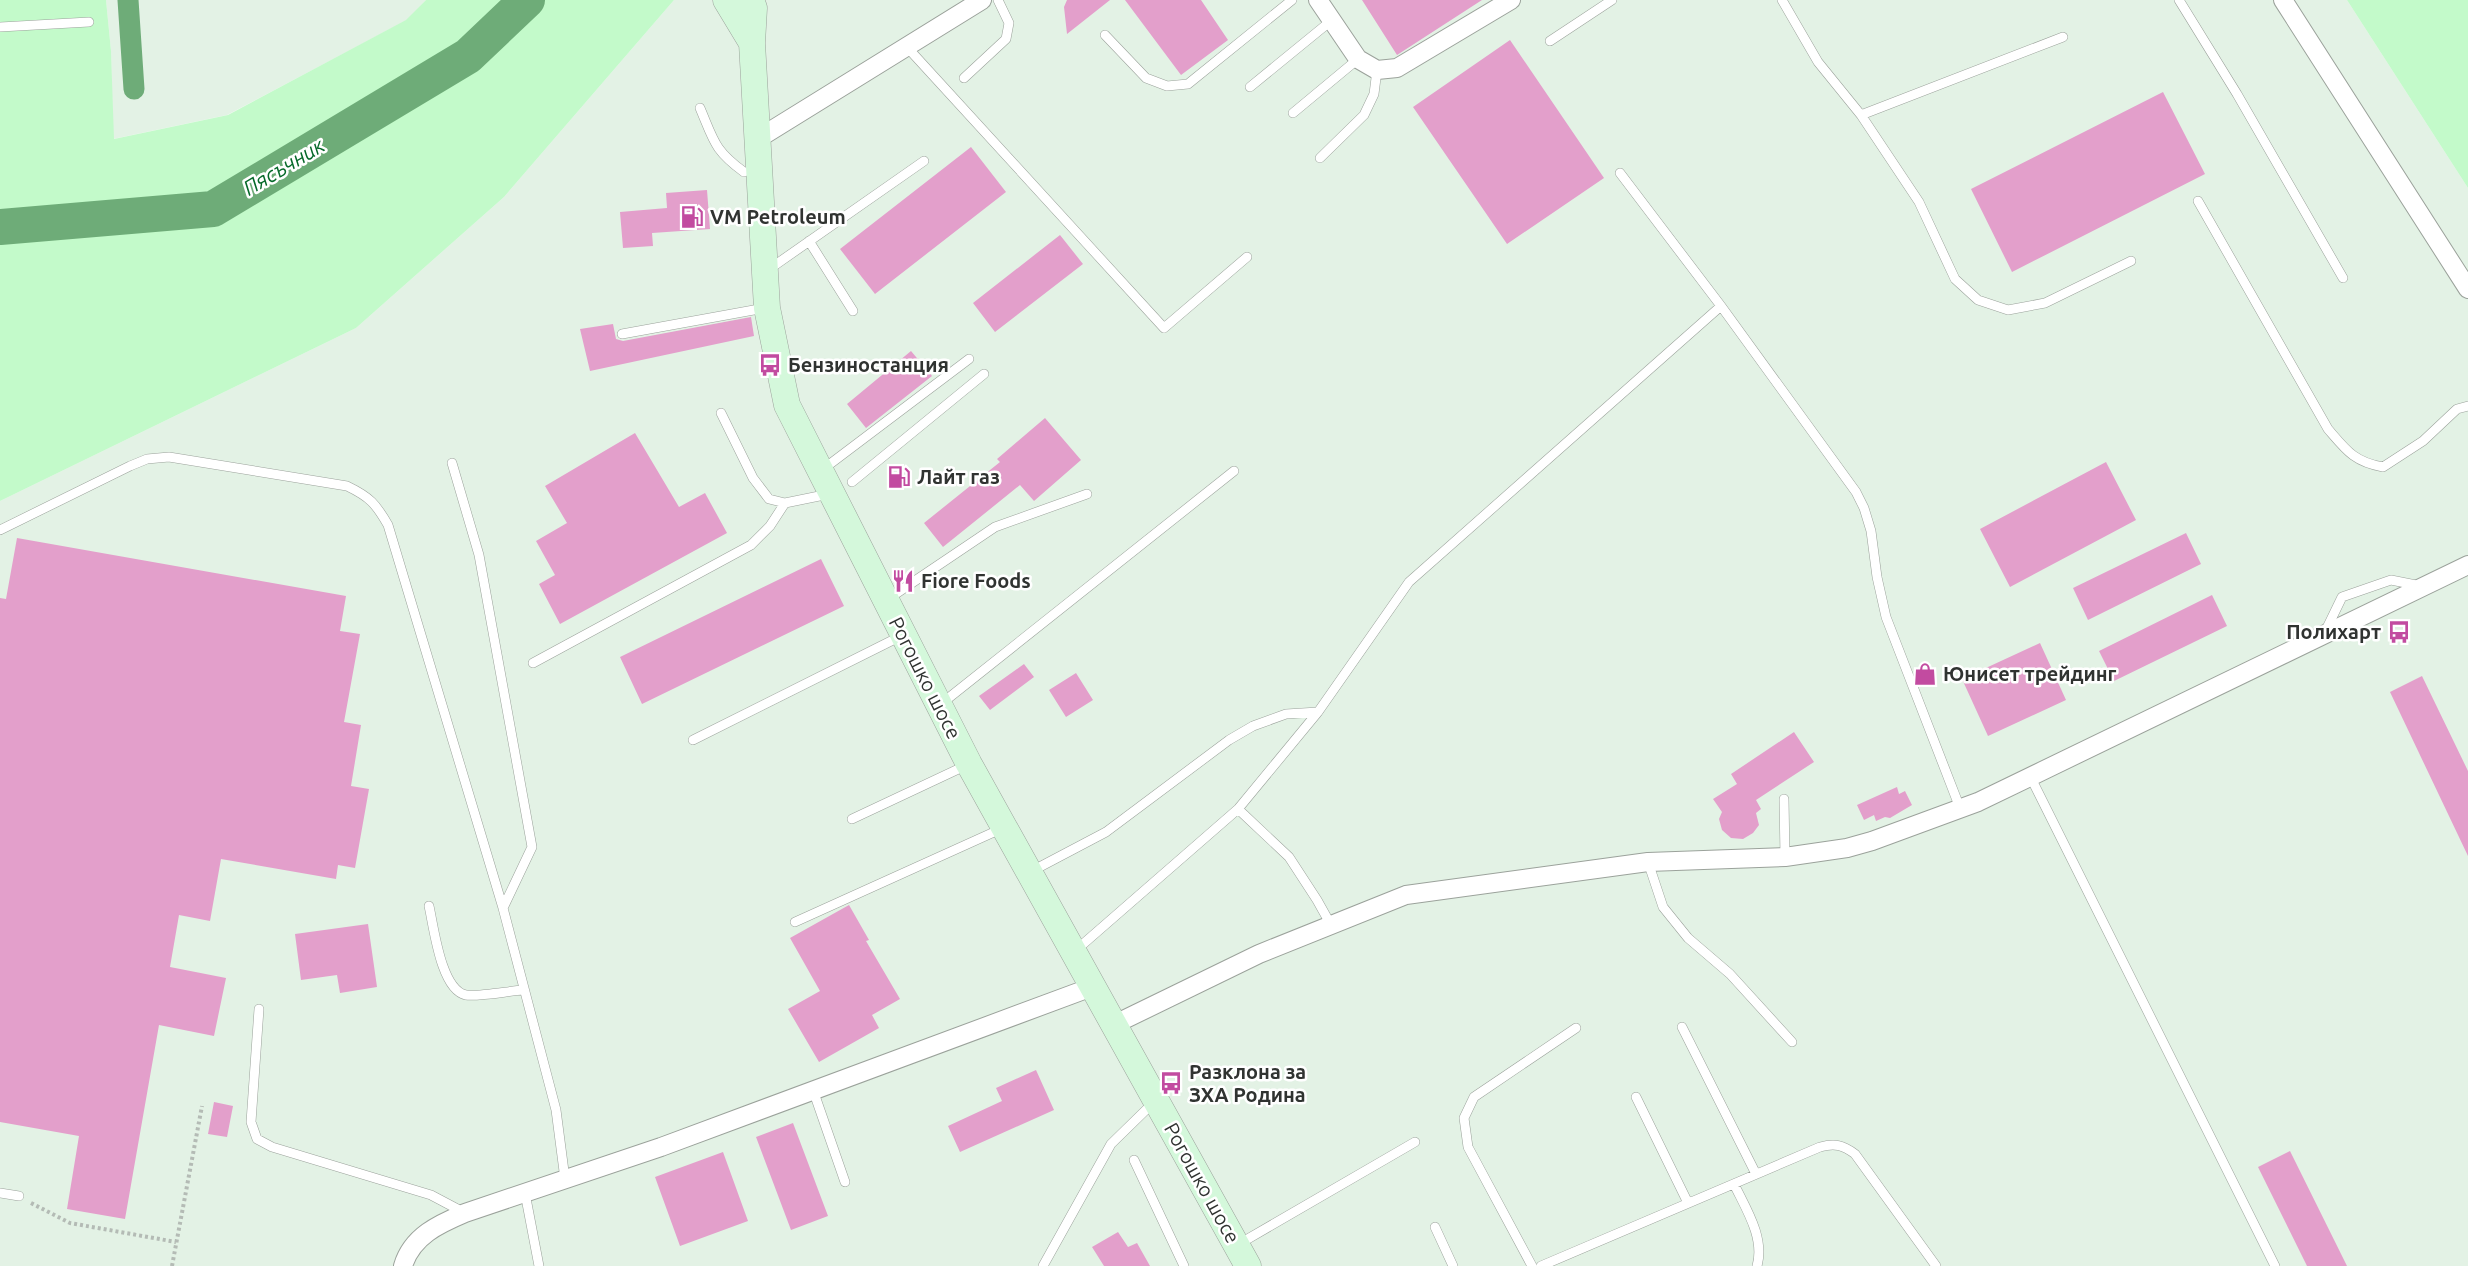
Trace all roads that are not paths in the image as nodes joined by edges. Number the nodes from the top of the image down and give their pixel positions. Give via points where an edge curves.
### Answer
1 (726, 0) edge
2 (751, 0) edge
3 (982, 0) edge
4 (998, 0) edge
5 (1292, 0) edge
6 (1318, 0) edge
7 (1511, 0) edge
8 (1612, 0) edge
9 (1782, 0) edge
10 (2180, 0) edge
11 (2283, 0) edge
12 (1332, 20) junction
13 (89, 22) dead end
14 (0, 27) edge
15 (1105, 35) dead end
16 (2063, 37) dead end
17 (1550, 41) dead end
18 (752, 43) junction
19 (906, 46) junction
20 (1358, 59) junction
21 (1377, 70) junction
22 (964, 78) dead end
23 (1250, 87) dead end
24 (700, 108) dead end
25 (1293, 113) dead end
26 (1861, 115) junction
27 (759, 138) junction
28 (1320, 158) dead end
29 (924, 161) dead end
30 (744, 172) dead end
31 (1620, 172) dead end
32 (2199, 201) dead end
33 (809, 242) junction
34 (1247, 257) dead end
35 (2131, 261) dead end
36 (765, 272) junction
37 (2343, 278) dead end
38 (2468, 289) edge
39 (1721, 306) junction
40 (767, 308) junction
41 (853, 311) dead end
42 (622, 333) dead end
43 (969, 358) dead end
44 (984, 374) dead end
45 (2468, 406) edge
46 (722, 413) dead end
47 (452, 463) dead end
48 (1234, 471) dead end
49 (835, 482) junction
50 (1087, 494) dead end
51 (785, 503) junction
52 (0, 530) edge
53 (2468, 565) edge
54 (2423, 587) junction
55 (886, 600) junction
56 (903, 634) junction
57 (2324, 634) junction
58 (533, 663) dead end
59 (939, 706) junction
60 (1318, 712) junction
61 (693, 740) dead end
62 (969, 764) junction
63 (2030, 776) junction
64 (1784, 799) dead end
65 (1960, 808) junction
66 (1238, 809) junction
67 (852, 819) dead end
68 (1005, 827) junction
69 (1785, 857) junction
70 (1648, 862) junction
71 (1029, 872) junction
72 (429, 906) dead end
73 (503, 908) junction
74 (795, 922) dead end
75 (1331, 925) junction
76 (1073, 953) junction
77 (1092, 987) junction
78 (523, 990) junction
79 (259, 1009) dead end
80 (1113, 1025) junction
81 (1682, 1027) dead end
82 (1576, 1028) dead end
83 (1792, 1042) dead end
84 (813, 1090) junction
85 (1636, 1097) dead end
86 (1155, 1101) junction
87 (1415, 1142) dead end
88 (1134, 1160) dead end
89 (1756, 1174) junction
90 (565, 1179) junction
91 (845, 1182) dead end
92 (1734, 1184) junction
93 (0, 1193) edge
94 (525, 1193) junction
95 (20, 1196) road end
96 (1688, 1203) junction
97 (465, 1213) junction
98 (1435, 1227) dead end
99 (1243, 1260) edge
100 (403, 1266) edge
101 (539, 1266) edge
102 (1044, 1266) edge
103 (1184, 1266) edge
104 (1453, 1266) edge
105 (1532, 1266) edge
106 (1541, 1266) edge
107 (1756, 1266) edge
108 (1936, 1266) edge
109 (2275, 1266) edge

1 - 18 main road, Рогошко шосе
2 - 18 main road, Рогошко шосе
3 - 19 street
4 - 22 lane via 1009,23 1006,39
5 - 15 lane via 1188,84 1167,86 1146,78
6 - 12 street
7 - 21 street via 1397,68
8 - 17 lane
9 - 26 lane via 1818,62
10 - 37 lane
11 - 38 street
12 - 20 street
12 - 23 lane
13 - 14 lane
16 - 26 lane
18 - 27 main road, Рогошко шосе
19 - 27 street
19 - 34 lane via 1164,328
20 - 21 street
20 - 25 lane
21 - 28 lane via 1374,94 1364,115
24 - 30 lane via 717,148
26 - 35 lane via 1919,202 1955,279 1978,300 2008,310 2045,303
27 - 36 main road, Рогошко шосе
29 - 33 lane
31 - 39 lane
32 - 45 lane via 2328,429 2351,455 2369,465 2383,467 2422,441 2457,409
33 - 36 lane
33 - 41 lane
36 - 40 main road, Рогошко шосе
39 - 60 lane via 1409,582
39 - 65 lane via 1864,508 1886,617
40 - 42 lane
40 - 49 main road, Рогошко шосе via 787,405
43 - 49 lane
44 - 49 lane
46 - 51 lane via 753,478 769,499
47 - 73 lane via 479,555 532,847
48 - 59 lane
49 - 51 lane
49 - 55 main road, Рогошко шосе
50 - 55 lane via 995,527
51 - 58 lane via 751,545
52 - 73 lane via 147,459 169,457 347,486 366,495 388,525
53 - 54 street
54 - 57 street
54 - 57 lane via 2391,580 2342,597
55 - 56 main road, Рогошко шосе
56 - 59 main road, Рогошко шосе
56 - 61 lane
57 - 63 street
59 - 62 main road, Рогошко шосе
60 - 66 lane
60 - 71 lane via 1286,714 1253,726 1106,832
62 - 67 lane
62 - 68 main road, Рогошко шосе
63 - 65 street
63 - 109 lane
64 - 69 lane
65 - 69 street via 1847,848
66 - 75 lane via 1289,857
66 - 76 lane
68 - 71 main road, Рогошко шосе
68 - 74 lane
69 - 70 street
70 - 75 street via 1406,895
70 - 83 lane via 1663,907 1688,938 1730,975
71 - 76 main road, Рогошко шосе
72 - 78 lane via 446,978 454,988 466,995
73 - 78 lane
75 - 80 street via 1259,954
76 - 77 main road, Рогошко шосе
77 - 80 main road, Рогошко шосе
77 - 84 street
78 - 90 lane via 556,1110
79 - 97 lane via 252,1122 257,1139 272,1147 431,1195
80 - 86 main road, Рогошко шосе
81 - 89 lane
82 - 105 lane via 1474,1097 1464,1118 1468,1147
84 - 90 street
84 - 91 lane
85 - 96 lane
86 - 99 main road, Рогошко шосе
86 - 102 lane via 1111,1144
87 - 99 lane
88 - 103 lane
89 - 92 lane
89 - 108 lane via 1821,1147 1845,1147 1855,1154
90 - 94 street
92 - 96 lane
92 - 107 lane via 1756,1231
93 - 95 lane
94 - 97 street
94 - 101 lane
96 - 106 lane
97 - 100 street via 438,1225 418,1240
98 - 104 lane

